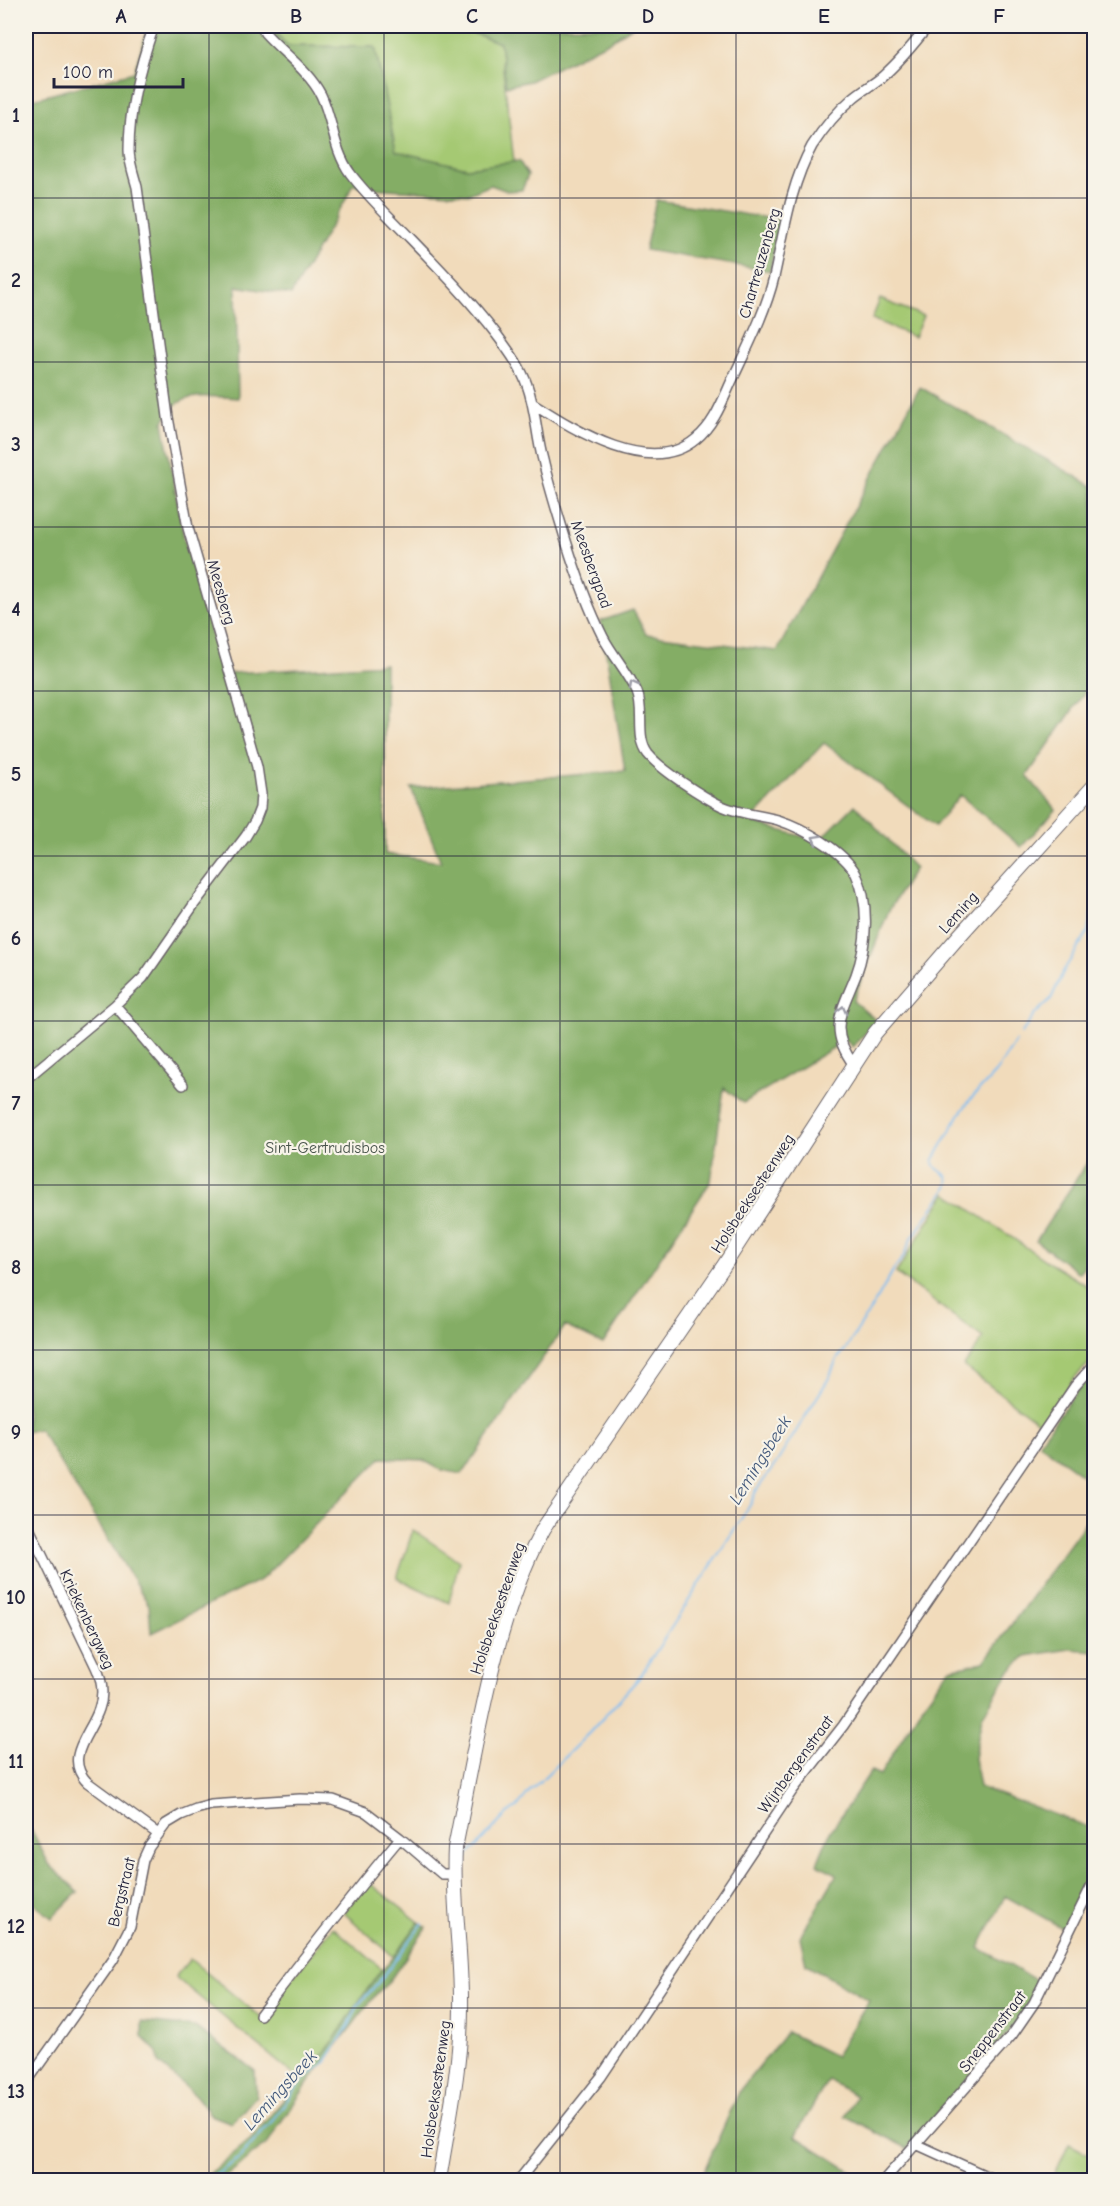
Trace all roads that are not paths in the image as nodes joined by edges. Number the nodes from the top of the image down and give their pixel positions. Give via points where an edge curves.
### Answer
1 (154, 26) edge
2 (261, 26) edge
3 (928, 26) edge
4 (534, 404) junction
5 (1095, 786) edge
6 (116, 1005) junction
7 (854, 1065) junction
8 (26, 1079) edge
9 (183, 1085) dead end
10 (1095, 1365) edge
11 (26, 1522) edge
12 (158, 1834) junction
13 (400, 1838) junction
14 (453, 1874) junction
15 (1095, 1881) edge
16 (260, 2015) dead end
17 (26, 2083) edge
18 (916, 2144) junction
19 (439, 2181) edge
20 (519, 2181) edge
21 (884, 2181) edge
22 (995, 2181) edge

1 - 6 street, Meesberg via 135,90 129,152 188,528 257,767 261,794 260,808 246,836 143,978
2 - 4 street, Meesbergpad via 319,91 348,171 489,325 526,380
3 - 4 street, Chartreuzenberg via 907,54 827,125 813,146 798,175 773,280 757,326 716,415 695,440 673,452 644,454 616,448
7 -> 4 street, Meesbergpad via 845,1053 839,1020 856,974 863,935 864,898 854,871 823,843 780,821 720,805 661,767 648,754 639,696 605,641 567,543 542,460
5 - 7 street, Leming via 875,1033
6 - 8 street, Meesberg
6 - 9 street
7 - 14 street, Holsbeeksesteenweg via 533,1549 491,1675
10 - 20 street, Wijnbergenstraat via 1075,1386 843,1726 792,1791 601,2077
11 - 12 street, Kriekenbergweg via 98,1672 101,1704 79,1749 79,1770 87,1782
12 - 13 street, Bergstraat via 180,1815 204,1807 300,1799 333,1800 349,1805 366,1812
12 - 17 street, Bergstraat via 143,1860 123,1943
13 - 14 street, Bergstraat via 442,1874
13 - 16 street
14 - 19 street, Holsbeeksesteenweg via 462,2008 459,2055
15 - 18 street, Sneppenstraat via 1034,2003 1012,2035
18 - 21 street, Sneppenstraat
18 - 22 street

